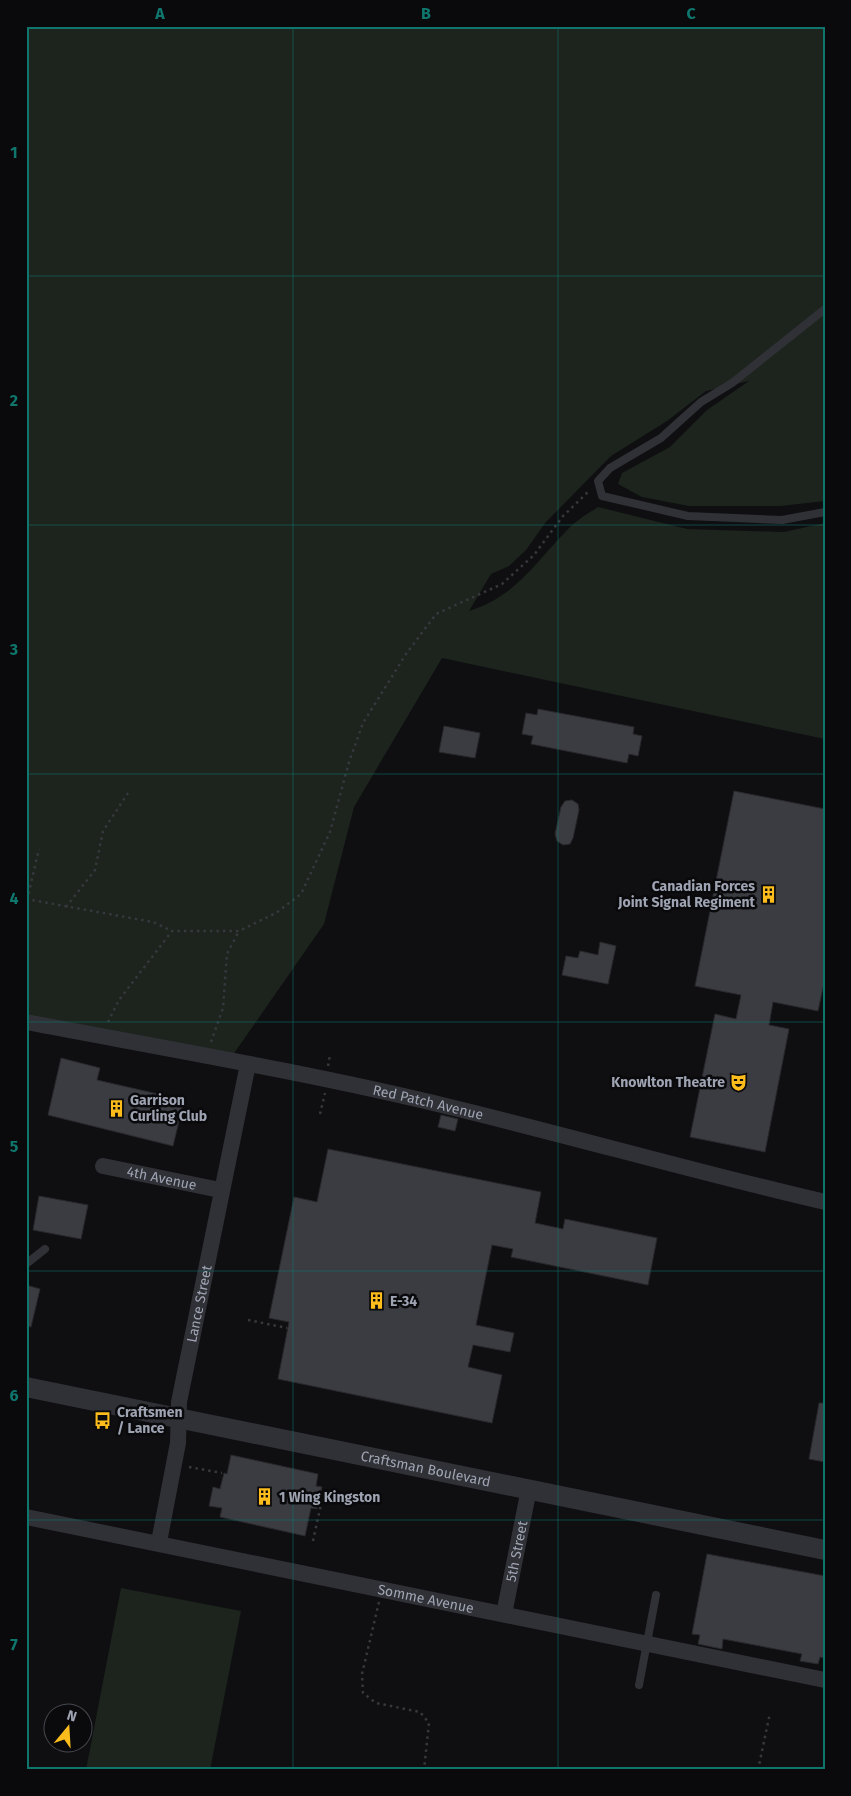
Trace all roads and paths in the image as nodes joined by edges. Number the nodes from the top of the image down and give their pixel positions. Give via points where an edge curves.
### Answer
1 (825, 309) edge
2 (598, 482) junction
3 (825, 512) edge
4 (128, 793) dead end
5 (39, 849) dead end
6 (27, 900) edge
7 (66, 907) junction
8 (172, 931) junction
9 (239, 931) junction
10 (26, 1022) edge
11 (100, 1036) junction
12 (206, 1056) junction
13 (248, 1064) junction
14 (103, 1166) dead end
15 (220, 1190) junction
16 (825, 1202) edge
17 (45, 1249) dead end
18 (26, 1264) edge
19 (248, 1320) dead end
20 (287, 1328) dead end
21 (26, 1387) edge
22 (179, 1419) junction
23 (174, 1464) junction
24 (222, 1473) dead end
25 (529, 1489) junction
26 (348, 1500) dead end
27 (26, 1516) edge
28 (313, 1541) dead end
29 (159, 1542) junction
30 (825, 1550) edge
31 (382, 1589) junction
32 (656, 1596) dead end
33 (504, 1614) junction
34 (647, 1644) junction
35 (825, 1680) edge
36 (638, 1685) dead end
37 (770, 1713) dead end
38 (424, 1770) edge
39 (758, 1770) edge

1 - 2 lane via 732,383 701,402 661,438 610,468
2 - 3 lane via 602,496 688,516 782,520
2 - 9 path via 563,516 534,555 502,584 436,614 406,654 363,723 330,832 301,894 276,913
4 - 7 path via 103,831 95,870
5 - 6 path
6 - 7 path
7 - 8 path via 153,922
8 - 9 path
8 - 11 path via 119,1000
9 - 12 path via 227,954 223,1008
10 - 11 street, Red Patch Avenue
11 - 12 street, Red Patch Avenue
12 - 13 street, Red Patch Avenue
13 - 15 street, Lance Street
13 - 16 street, Red Patch Avenue via 449,1106 712,1176
14 - 15 street, 4th Avenue
15 - 22 street, Lance Street via 179,1402
17 - 18 lane
19 - 20 path
21 - 22 street, Craftsman Boulevard
22 - 23 street, Lance Street
22 - 25 street, Craftsman Boulevard
23 - 24 path
23 - 29 street, Lance Street
25 - 30 street, Craftsman Boulevard
25 - 33 street, 5th Street
26 - 28 path via 323,1495
27 - 29 street, Somme Avenue
29 - 31 street, Somme Avenue
31 - 33 street, Somme Avenue
31 - 38 path via 362,1674 363,1693 376,1703 420,1712 428,1723
32 - 34 lane
33 - 34 street, Somme Avenue
34 - 35 street, Somme Avenue
34 - 36 lane
37 - 39 path

